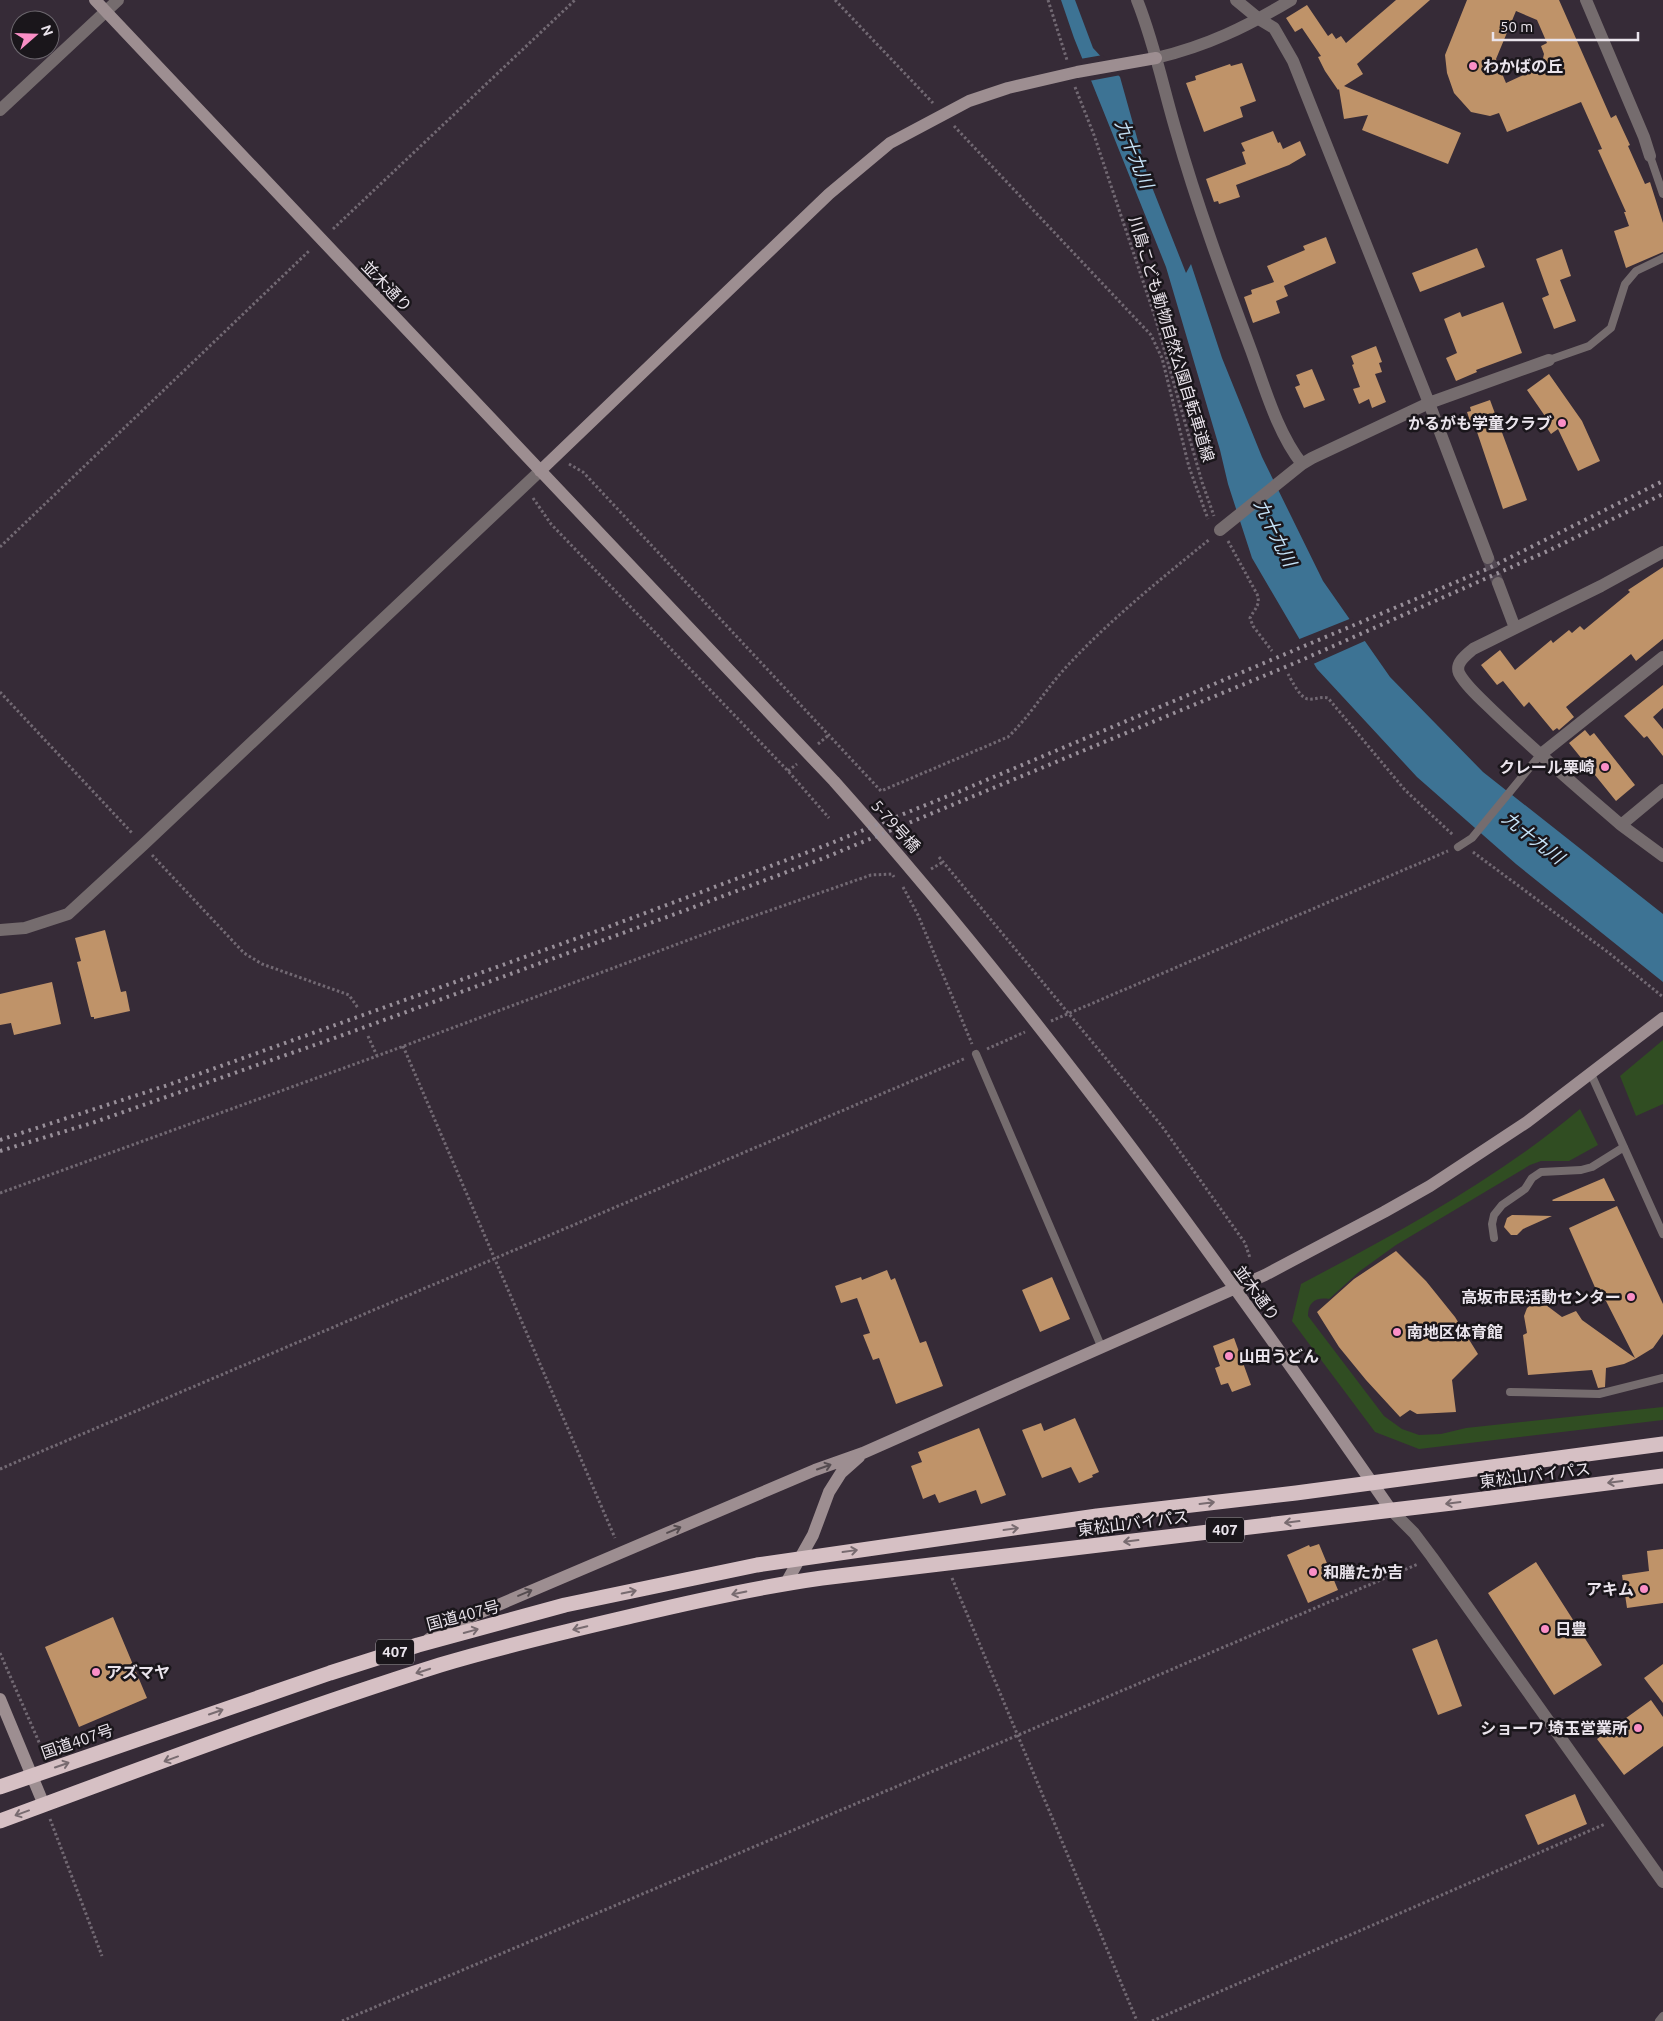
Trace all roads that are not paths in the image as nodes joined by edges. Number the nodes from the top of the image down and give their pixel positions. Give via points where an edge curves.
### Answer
1 (95, 0) edge
2 (118, 0) edge
3 (1138, 0) edge
4 (1236, 0) edge
5 (1291, 0) edge
6 (1586, 0) edge
7 (105, 11) junction
8 (1258, 19) junction
9 (1152, 58) junction
10 (0, 110) edge
11 (1650, 156) joint
12 (1663, 194) edge
13 (1663, 258) edge
14 (1549, 360) joint
15 (1429, 403) junction
16 (1298, 467) junction
17 (540, 471) junction
18 (1222, 529) road end
19 (1663, 552) edge
20 (1488, 558) tunnel mouth
21 (1498, 583) tunnel mouth
22 (657, 593) joint
23 (1515, 628) junction
24 (1663, 657) edge
25 (1540, 755) junction
26 (1663, 790) edge
27 (1620, 825) junction
28 (1458, 847) road end
29 (1663, 856) edge
30 (0, 930) edge
31 (1663, 1018) edge
32 (976, 1054) road end
33 (1591, 1074) junction
34 (1093, 1096) joint
35 (1624, 1147) junction
36 (1663, 1234) edge
37 (1494, 1238) dead end
38 (1234, 1288) junction
39 (1101, 1346) junction
40 (1663, 1378) edge
41 (1510, 1392) dead end
42 (1663, 1444) edge
43 (863, 1453) junction
44 (1663, 1476) edge
45 (1372, 1482) junction
46 (1392, 1510) junction
47 (802, 1558) junction
48 (786, 1583) junction
49 (418, 1645) junction
50 (0, 1699) edge
51 (32, 1775) junction
52 (0, 1787) edge
53 (44, 1805) junction
54 (0, 1821) edge
55 (1663, 1882) edge
56 (1663, 2016) edge
57 (1659, 2021) edge

1 - 7 street, 並木通り
2 - 7 street
3 - 9 street via 1148,26
4 - 8 street
5 - 8 street
6 - 11 street
7 - 10 street
7 - 17 street, 並木通り
8 - 9 street via 1188,51
8 - 15 street via 1274,28 1293,61
9 - 16 street via 1221,271
9 - 17 street via 1075,77 1008,88 968,101 890,143 829,194
11 - 12 lane
13 - 14 lane via 1636,271 1625,284 1611,328 1589,346
14 - 15 street
15 - 16 street
15 - 20 street
16 - 18 street
17 - 22 street, 並木通り
17 - 30 street via 68,914 25,928
19 - 23 street
21 - 23 street
22 - 34 street, 5-79号橋 via 904,860 997,972
23 - 25 street via 1464,656 1459,672 1478,696
24 - 25 street
25 - 27 street
25 - 28 lane via 1472,838
26 - 27 street
27 - 29 street
31 - 33 street
32 - 39 lane
33 - 35 lane
33 - 38 street via 1527,1122 1430,1186 1265,1276
34 - 38 street, 並木通り
35 - 36 lane
35 - 37 lane via 1592,1167 1541,1172 1532,1178 1525,1189 1494,1215
38 - 39 street
38 - 45 street, 並木通り
39 - 43 street
40 - 41 lane via 1599,1394
42 - 45 highway, 東松山バイパス / 407
43 - 47 street via 841,1473 829,1492
49 -> 43 street via 456,1623 814,1470
44 -> 46 highway, 東松山バイパス / 407
45 - 46 street, 並木通り
47 -> 45 highway, 東松山バイパス / 407 via 1097,1516
46 -> 48 highway, 東松山バイパス / 407
46 - 55 street via 1432,1557
47 - 48 street
49 -> 47 highway, 国道407号 / 407 via 565,1605
48 -> 53 highway, 407 via 569,1631 441,1665 299,1712
51 -> 49 highway, 国道407号 / 407
50 - 51 street
51 - 52 highway, 国道407号 / 407
51 - 53 street
53 -> 54 highway, 407
56 - 57 lane

